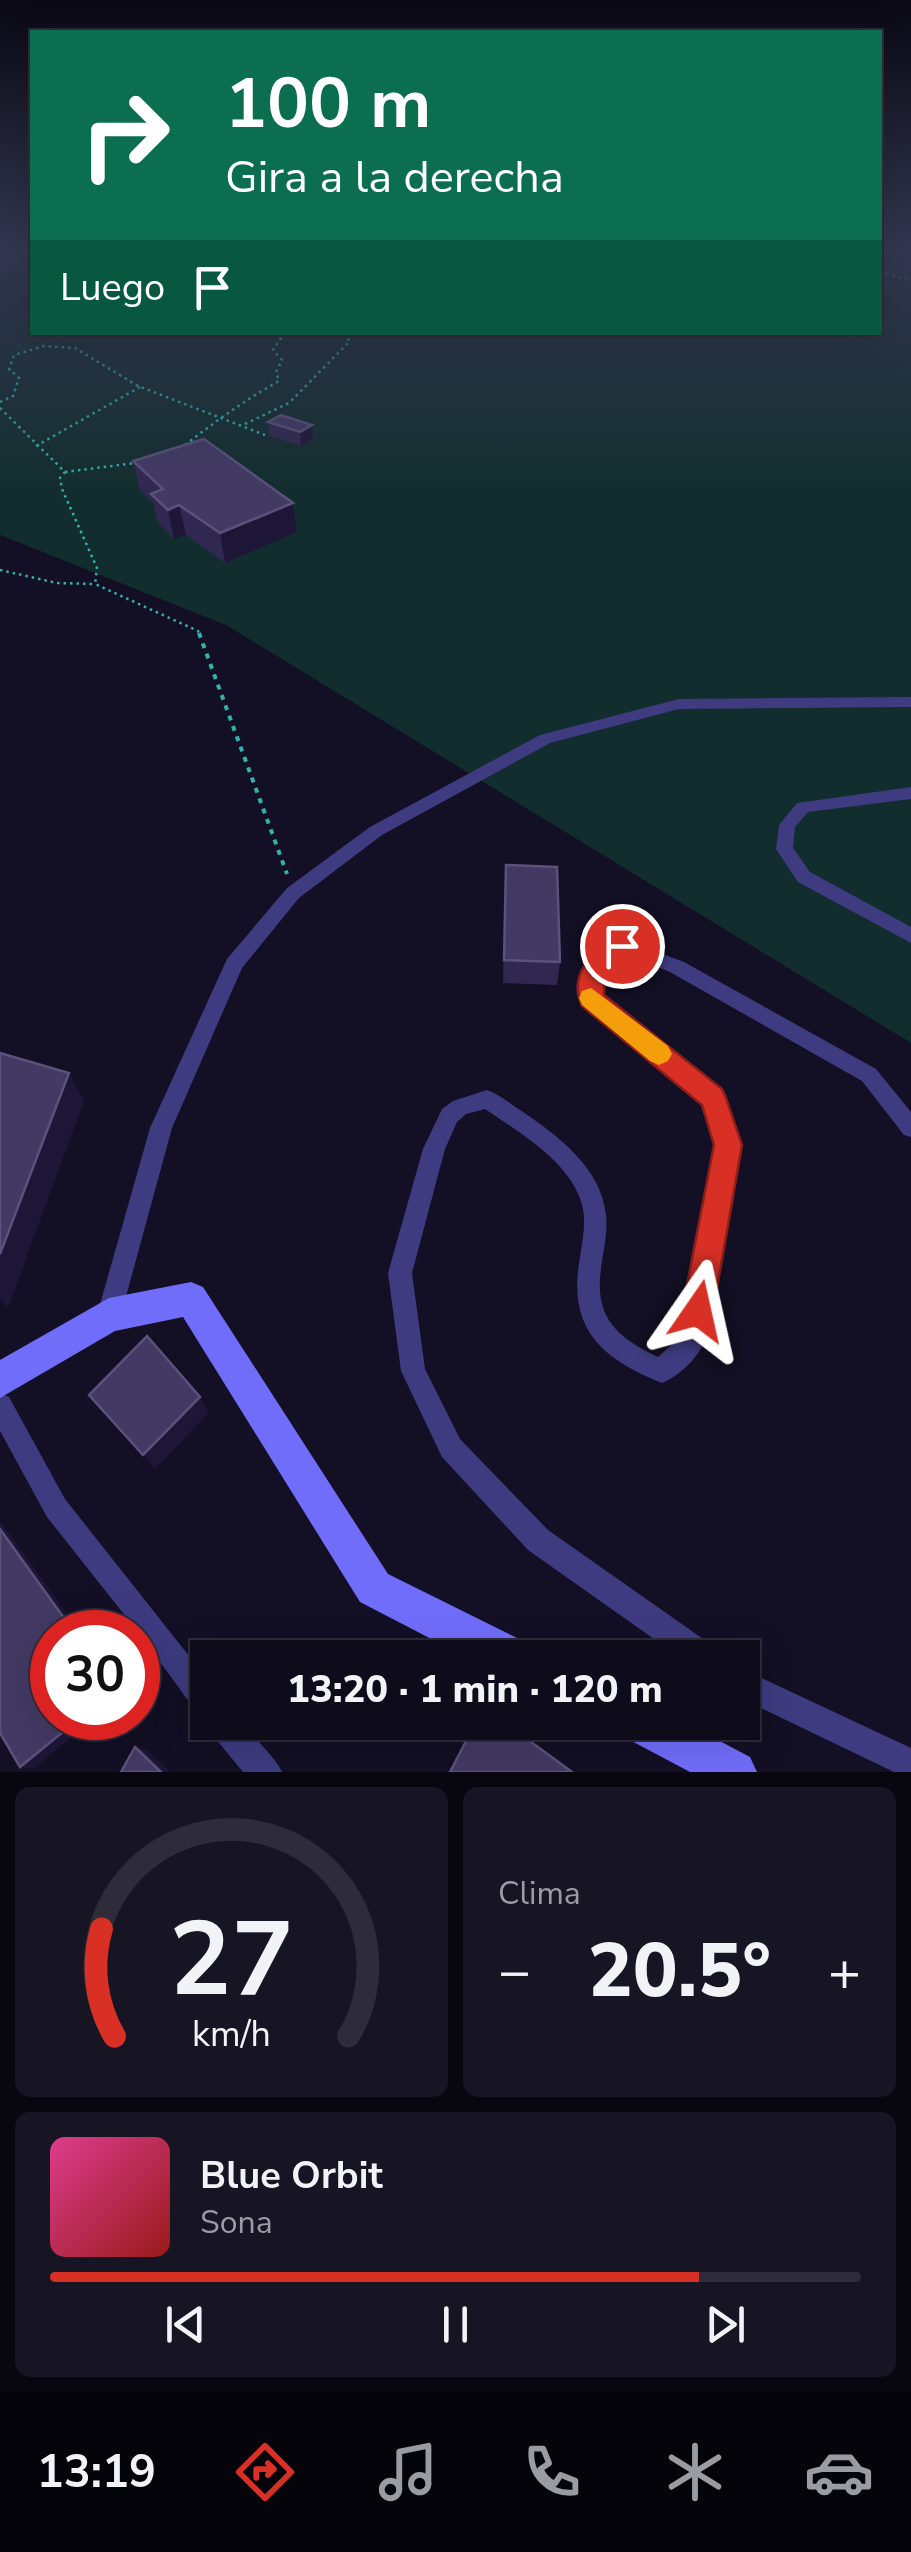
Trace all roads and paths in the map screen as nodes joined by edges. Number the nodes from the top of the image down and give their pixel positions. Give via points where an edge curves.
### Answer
1 (283, 335) edge
2 (341, 335) edge
3 (142, 386) junction
4 (0, 405) edge
5 (218, 418) junction
6 (245, 424) junction
7 (264, 435) edge
8 (36, 446) junction
9 (178, 451) edge
10 (146, 460) edge
11 (65, 472) junction
12 (0, 570) edge
13 (95, 584) junction
14 (911, 702) edge
15 (911, 793) edge
16 (294, 893) junction
17 (911, 936) edge
18 (911, 1128) edge
19 (109, 1315) junction
20 (0, 1380) edge
21 (0, 1406) edge
22 (477, 1640) edge
23 (680, 1640) edge
24 (190, 1681) edge
25 (760, 1693) edge
26 (236, 1740) edge
27 (674, 1740) edge
28 (911, 1764) edge
29 (266, 1772) edge
30 (735, 1772) edge

1 - 5 path via 274,350 282,360 279,382
2 - 6 path via 350,346 289,407
3 - 4 path via 79,349 29,348 14,355 9,369 19,378
3 - 5 path
3 - 8 path
4 - 8 path
5 - 6 path
5 - 9 path
6 - 7 path
8 - 11 path
10 - 11 path
11 - 13 path via 62,489 97,568
12 - 13 path
13 - 16 path via 198,631
14 - 16 street via 678,704 546,738 376,832
15 - 17 street via 804,807 788,825 784,849 804,877
16 - 19 street via 234,964 161,1128
18 - 23 street via 868,1075 710,985 622,946 601,958 591,999 713,1098 728,1145 692,1342 662,1371 627,1356 604,1335 588,1301 598,1218 571,1163 487,1099 449,1116 434,1148 400,1273 413,1371 452,1448 538,1540
19 - 20 street
19 - 22 street via 191,1299 374,1588
21 - 24 street via 56,1508
25 - 28 street
26 - 29 street
27 - 30 street

